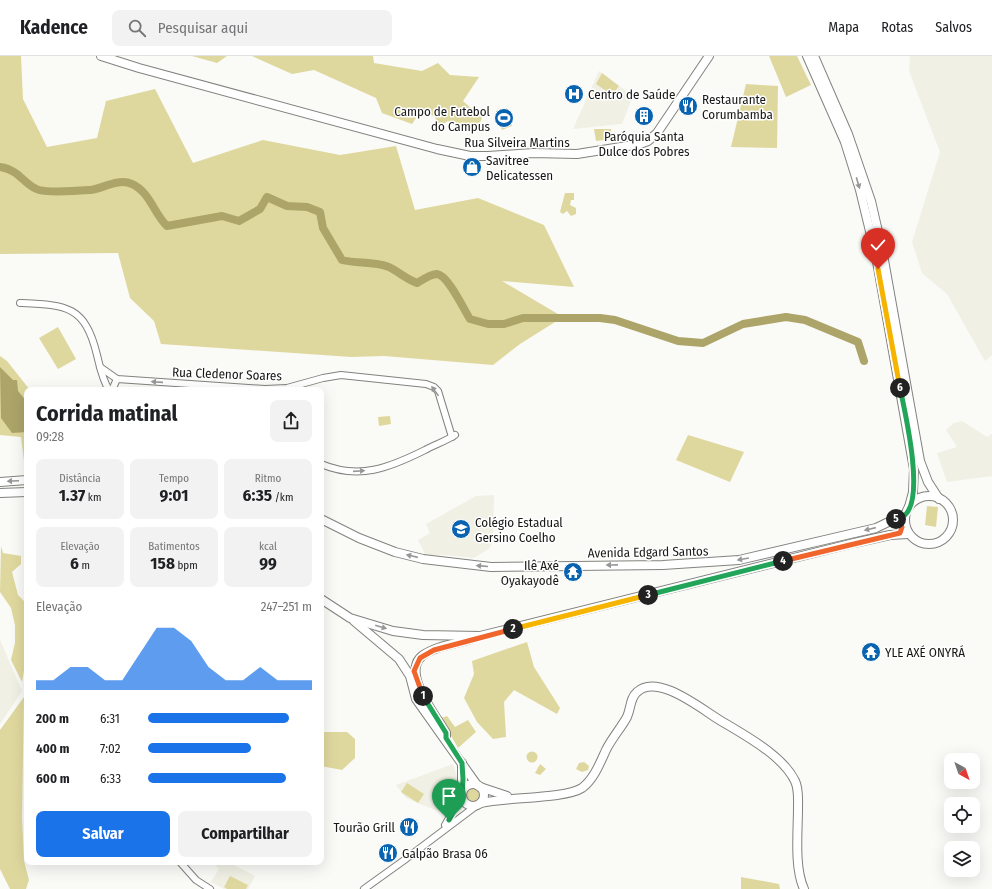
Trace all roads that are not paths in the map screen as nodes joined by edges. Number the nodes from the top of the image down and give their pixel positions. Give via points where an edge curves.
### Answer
1 (101, 56) edge
2 (709, 56) edge
3 (807, 56) edge
4 (814, 56) edge
5 (20, 303) dead end
6 (100, 367) junction
7 (117, 379) junction
8 (106, 387) edge
9 (113, 387) edge
10 (235, 387) edge
11 (291, 387) edge
12 (324, 465) edge
13 (24, 480) edge
14 (914, 481) junction
15 (0, 482) edge
16 (928, 482) junction
17 (24, 492) edge
18 (0, 493) edge
19 (939, 498) junction
20 (907, 511) junction
21 (896, 519) junction
22 (324, 520) edge
23 (904, 534) junction
24 (324, 601) edge
25 (350, 618) junction
26 (480, 636) junction
27 (446, 738) junction
28 (462, 763) junction
29 (479, 786) junction
30 (462, 795) junction
31 (516, 798) junction
32 (478, 804) junction
33 (438, 834) junction
34 (183, 865) edge
35 (210, 889) edge
36 (364, 889) edge
37 (804, 889) edge

1 - 2 main road, Rua Silveira Martins via 470,156 577,154 644,143 657,133
3 -> 14 main road via 845,142 860,190 876,256 910,442
4 - 16 main road via 848,134 871,201 920,461
5 - 6 street via 55,305 78,316 90,329
6 - 7 street
6 - 8 street
7 - 9 street
10 -> 7 street, Rua Cledenor Soares
12 -> 11 street, Rua Cledenor Soares via 349,472 379,470 454,436 436,389 431,385 341,375
13 -> 15 main road
14 - 16 main road via 922,486
14 - 20 main road
16 - 19 main road
17 - 18 main road
19 - 20 main road via 922,497 914,501
19 - 23 main road via 949,508 952,516 949,533 938,542 930,544 916,541
20 - 21 main road, Avenida Edgard Santos
20 - 23 main road
21 -> 22 main road, Avenida Edgard Santos via 876,528 731,561 663,565 491,567 423,559 395,552
21 - 23 main road
23 - 26 main road via 846,545
24 - 25 main road
25 -> 26 main road via 405,633 452,637
25 - 27 main road via 399,659 410,676 416,699 441,735
26 - 27 main road via 434,650 420,658 414,671 422,695 446,733
27 - 28 main road
28 - 29 main road
28 - 30 main road
29 - 30 main road via 468,786
29 - 31 main road
29 - 32 main road via 484,797
30 - 32 main road via 467,804
30 - 33 street via 449,820
31 - 32 main road
31 - 37 main road via 569,792 585,785 597,770 610,740 626,718 634,696 643,688 655,686 684,697 766,750 795,781 798,794 799,872
32 - 33 street
33 - 36 street
34 - 35 street via 196,880

